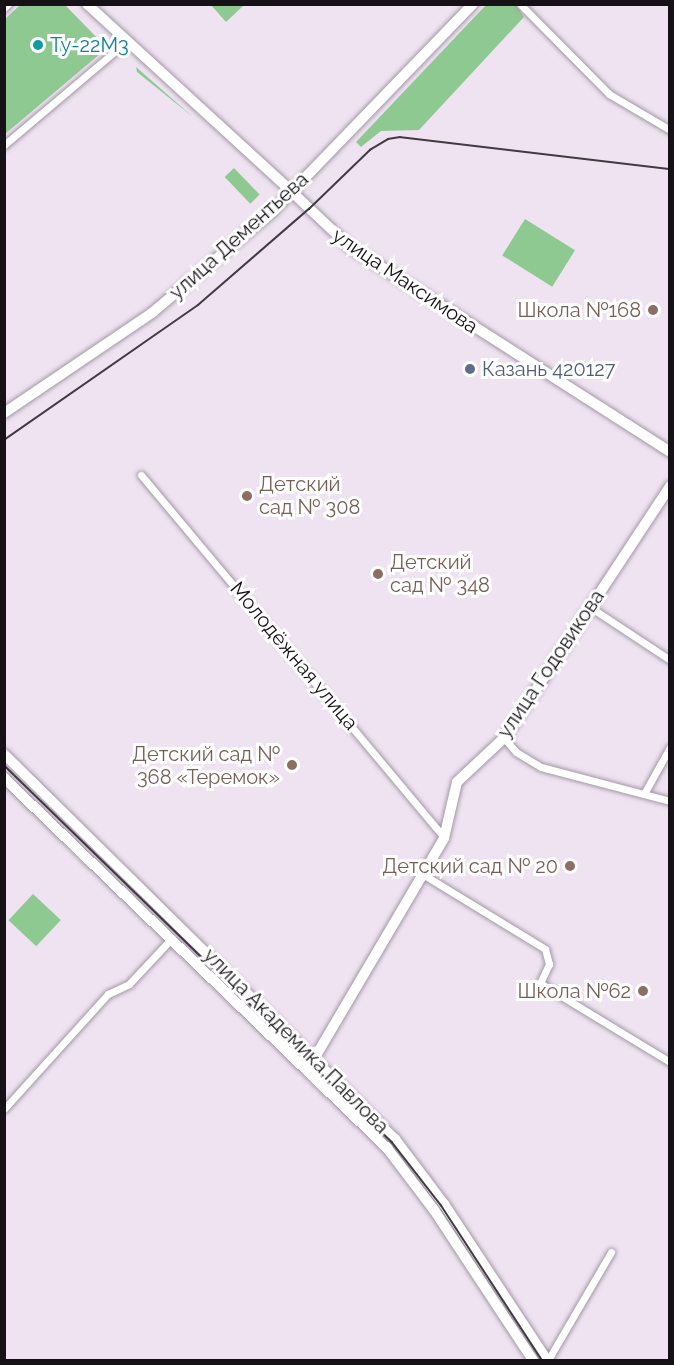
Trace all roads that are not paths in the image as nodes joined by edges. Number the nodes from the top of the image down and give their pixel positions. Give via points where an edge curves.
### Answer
1 (8, 4) edge
2 (87, 4) edge
3 (473, 4) edge
4 (520, 4) edge
5 (4, 8) edge
6 (127, 41) junction
7 (669, 130) edge
8 (4, 146) edge
9 (291, 191) junction
10 (4, 413) edge
11 (669, 452) edge
12 (141, 476) dead end
13 (669, 486) edge
14 (590, 607) junction
15 (669, 660) edge
16 (504, 738) junction
17 (669, 747) edge
18 (4, 754) edge
19 (4, 778) edge
20 (645, 792) junction
21 (669, 801) edge
22 (444, 838) junction
23 (424, 875) junction
24 (172, 938) junction
25 (314, 1059) junction
26 (669, 1062) edge
27 (4, 1108) edge
28 (611, 1252) dead end
29 (533, 1360) edge
30 (548, 1360) edge

1 - 5 street
2 - 6 main road, улица Максимова
3 - 9 main road, улица Дементьева
4 - 7 street via 609,94
6 - 8 street
6 - 9 main road, улица Максимова
9 - 10 main road, улица Дементьева via 153,312
9 - 11 main road, улица Максимова via 350,247
12 - 22 street, Молодёжная улица
13 - 14 main road, улица Годовикова
14 - 15 street
14 - 16 main road, улица Годовикова
16 - 20 street via 516,752 541,767
16 - 22 main road, улица Годовикова via 457,782
17 - 20 street
18 - 25 main road, улица Академика Павлова
19 - 24 main road, улица Академика Павлова
20 - 21 street
22 - 23 main road, улица Годовикова
23 - 25 main road, улица Годовикова
23 - 26 street via 545,949 549,964 540,983
24 - 27 street via 129,984 108,994
24 - 29 main road, улица Академика Павлова via 387,1148 434,1210
25 - 30 main road, улица Академика Павлова via 412,1160
28 - 30 street

